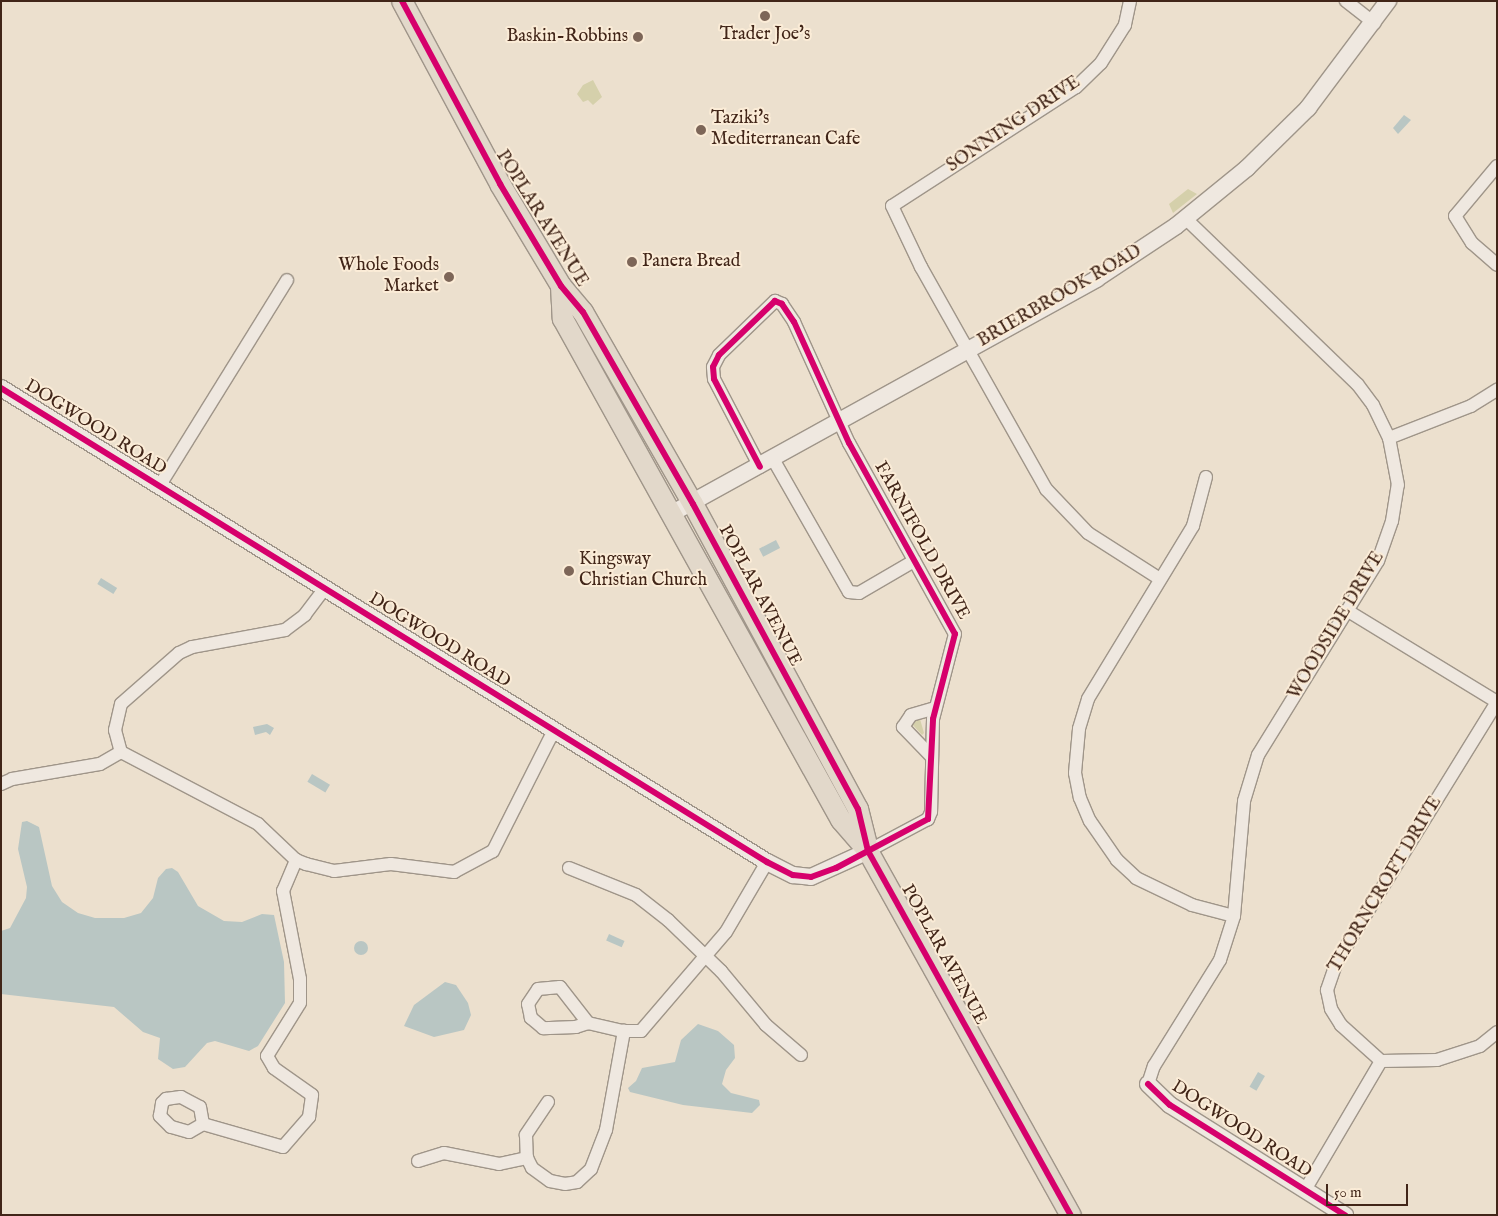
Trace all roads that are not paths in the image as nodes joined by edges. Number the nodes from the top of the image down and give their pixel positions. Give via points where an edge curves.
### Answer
1 (1130, 1) edge
2 (1346, 1) edge
3 (1388, 1) edge
4 (404, 2) edge
5 (1374, 23) junction
6 (1497, 166) edge
7 (1186, 219) junction
8 (1497, 265) edge
9 (287, 280) dead end
10 (561, 286) junction
11 (968, 351) junction
12 (1, 388) edge
13 (1497, 390) edge
14 (840, 422) junction
15 (1389, 438) junction
16 (767, 463) junction
17 (1206, 477) dead end
18 (160, 485) junction
19 (693, 504) junction
20 (671, 514) junction
21 (914, 561) junction
22 (1160, 579) junction
23 (326, 588) junction
24 (1348, 611) junction
25 (1497, 702) edge
26 (935, 708) junction
27 (554, 730) junction
28 (121, 752) junction
29 (932, 756) junction
30 (1, 784) edge
31 (868, 851) junction
32 (296, 860) junction
33 (767, 862) junction
34 (569, 868) dead end
35 (1234, 916) junction
36 (704, 956) junction
37 (588, 1023) junction
38 (624, 1032) junction
39 (1497, 1032) edge
40 (801, 1055) dead end
41 (1382, 1061) junction
42 (1148, 1084) joint
43 (548, 1102) dead end
44 (203, 1124) dead end
45 (528, 1158) junction
46 (418, 1160) dead end
47 (1305, 1190) junction
48 (1071, 1215) edge
49 (1345, 1215) edge

1 - 11 street, SONNING DRIVE via 1125,25 1101,63 1076,87 892,206 920,267
2 - 5 street
3 - 5 street, BRIERBROOK ROAD
4 - 10 main road, POPLAR AVENUE via 500,184
5 - 7 street, BRIERBROOK ROAD via 1321,94 1287,130
6 - 8 street via 1455,216 1472,242
7 - 11 street, BRIERBROOK ROAD via 1118,266
7 - 15 street, WOODSIDE DRIVE via 1357,384 1373,404
9 - 18 street
10 - 19 main road, POPLAR AVENUE via 583,312
10 - 20 main road, POPLAR AVENUE via 563,319
11 - 14 street, BRIERBROOK ROAD
11 - 22 street via 1032,467 1058,504 1100,542
12 - 18 street, DOGWOOD ROAD
13 - 15 street via 1471,406
14 - 16 street, BRIERBROOK ROAD
14 - 16 street, FARNIFOLD DRIVE via 794,322 782,304 774,301 719,355 713,368 714,379
14 - 21 street, FARNIFOLD DRIVE
15 - 24 street, WOODSIDE DRIVE via 1398,485 1392,522 1378,561
16 - 19 street, BRIERBROOK ROAD
16 - 21 street via 849,592 859,593
17 - 22 street via 1193,526
18 - 23 street, DOGWOOD ROAD
19 - 20 street, BRIERBROOK ROAD
19 - 31 main road, POPLAR AVENUE via 858,809
20 - 31 main road, POPLAR AVENUE via 840,820
21 - 26 street, FARNIFOLD DRIVE via 955,634
22 - 35 street via 1093,688 1083,714 1075,773 1080,798 1100,839 1136,878 1192,905
23 - 27 street, DOGWOOD ROAD
23 - 28 street via 305,615 285,630 179,653 121,704 115,730
24 - 25 street
24 - 35 street, WOODSIDE DRIVE via 1258,755 1244,801
25 - 41 street, THORNCROFT DRIVE via 1332,968 1327,990 1335,1016 1364,1048
26 - 29 street, FARNIFOLD DRIVE
26 - 29 street via 911,715 904,727
27 - 32 street via 493,851 454,872 391,864 334,871
27 - 33 street, DOGWOOD ROAD
28 - 30 street via 100,764 12,779
28 - 32 street via 258,824
29 - 31 street, FARNIFOLD DRIVE via 928,819
31 - 33 street, DOGWOOD ROAD via 811,877 793,875
31 - 48 main road, POPLAR AVENUE
32 - 44 street via 283,891 300,979 300,1003 267,1056 274,1068 312,1095 309,1117 282,1147
33 - 36 street via 726,932
34 - 36 street via 636,895 668,920
35 - 42 street, WOODSIDE DRIVE via 1220,960 1154,1066
36 - 38 street via 642,1031
36 - 40 street via 722,971 766,1025
37 - 37 street via 560,987 538,989 528,1004 531,1018 544,1028 576,1027
37 - 38 street
38 - 45 street via 606,1130 591,1169 577,1182 565,1184 550,1181 532,1168
39 - 41 street via 1480,1046 1437,1060
41 - 47 street
42 - 47 street, DOGWOOD ROAD via 1170,1105
43 - 45 street via 526,1135
45 - 46 street via 499,1164 444,1154
47 - 49 street, DOGWOOD ROAD

